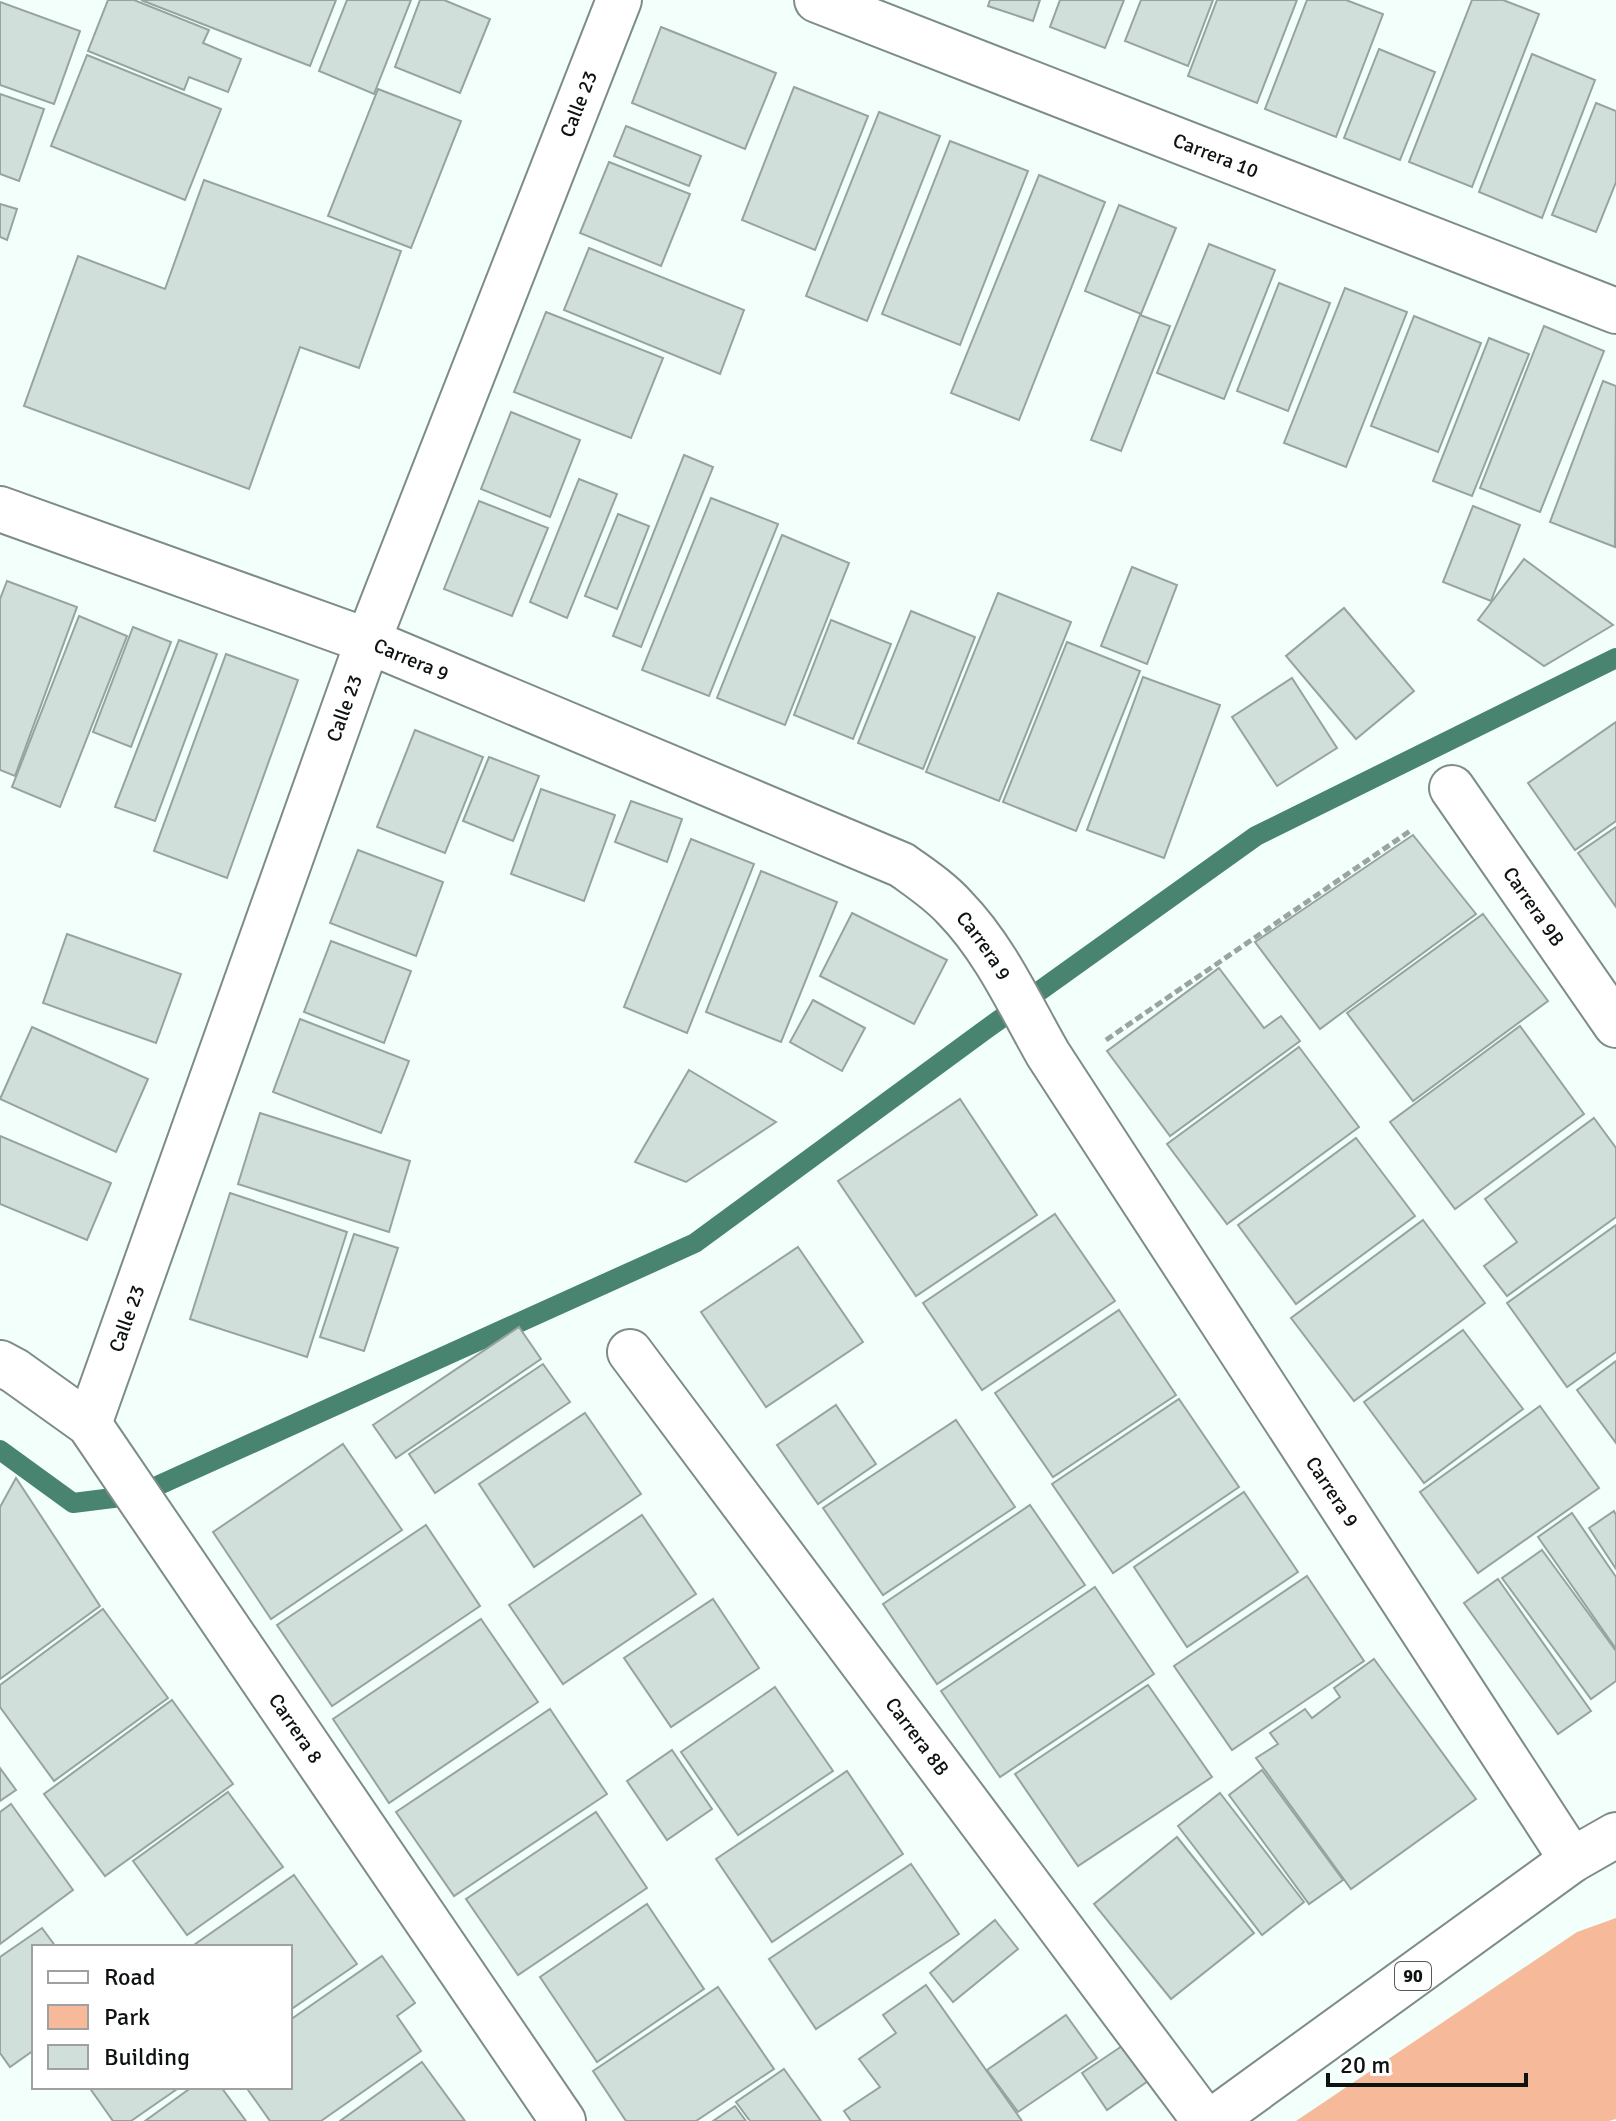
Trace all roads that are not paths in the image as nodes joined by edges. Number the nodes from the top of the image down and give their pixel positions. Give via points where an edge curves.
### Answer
1 (619, 0) edge
2 (817, 0) edge
3 (1616, 311) edge
4 (0, 509) edge
5 (368, 641) junction
6 (1455, 793) road end
7 (1616, 1025) edge
8 (630, 1352) dead end
9 (0, 1363) edge
10 (89, 1424) junction
11 (1616, 1835) edge
12 (1572, 1860) junction
13 (563, 2121) edge
14 (1205, 2121) edge
15 (1212, 2121) edge

1 - 5 main road, Calle 23
2 - 3 main road, Carrera 10
4 - 5 main road, Carrera 9
5 - 10 main road, Calle 23
5 - 12 main road, Carrera 9 via 902,865 954,906 999,967 1054,1063
6 - 7 main road, Carrera 9B
8 - 14 main road, Carrera 8B
9 - 10 main road, Carrera 8
10 - 13 main road, Carrera 8
11 - 12 main road, 90
12 - 15 main road, 90

